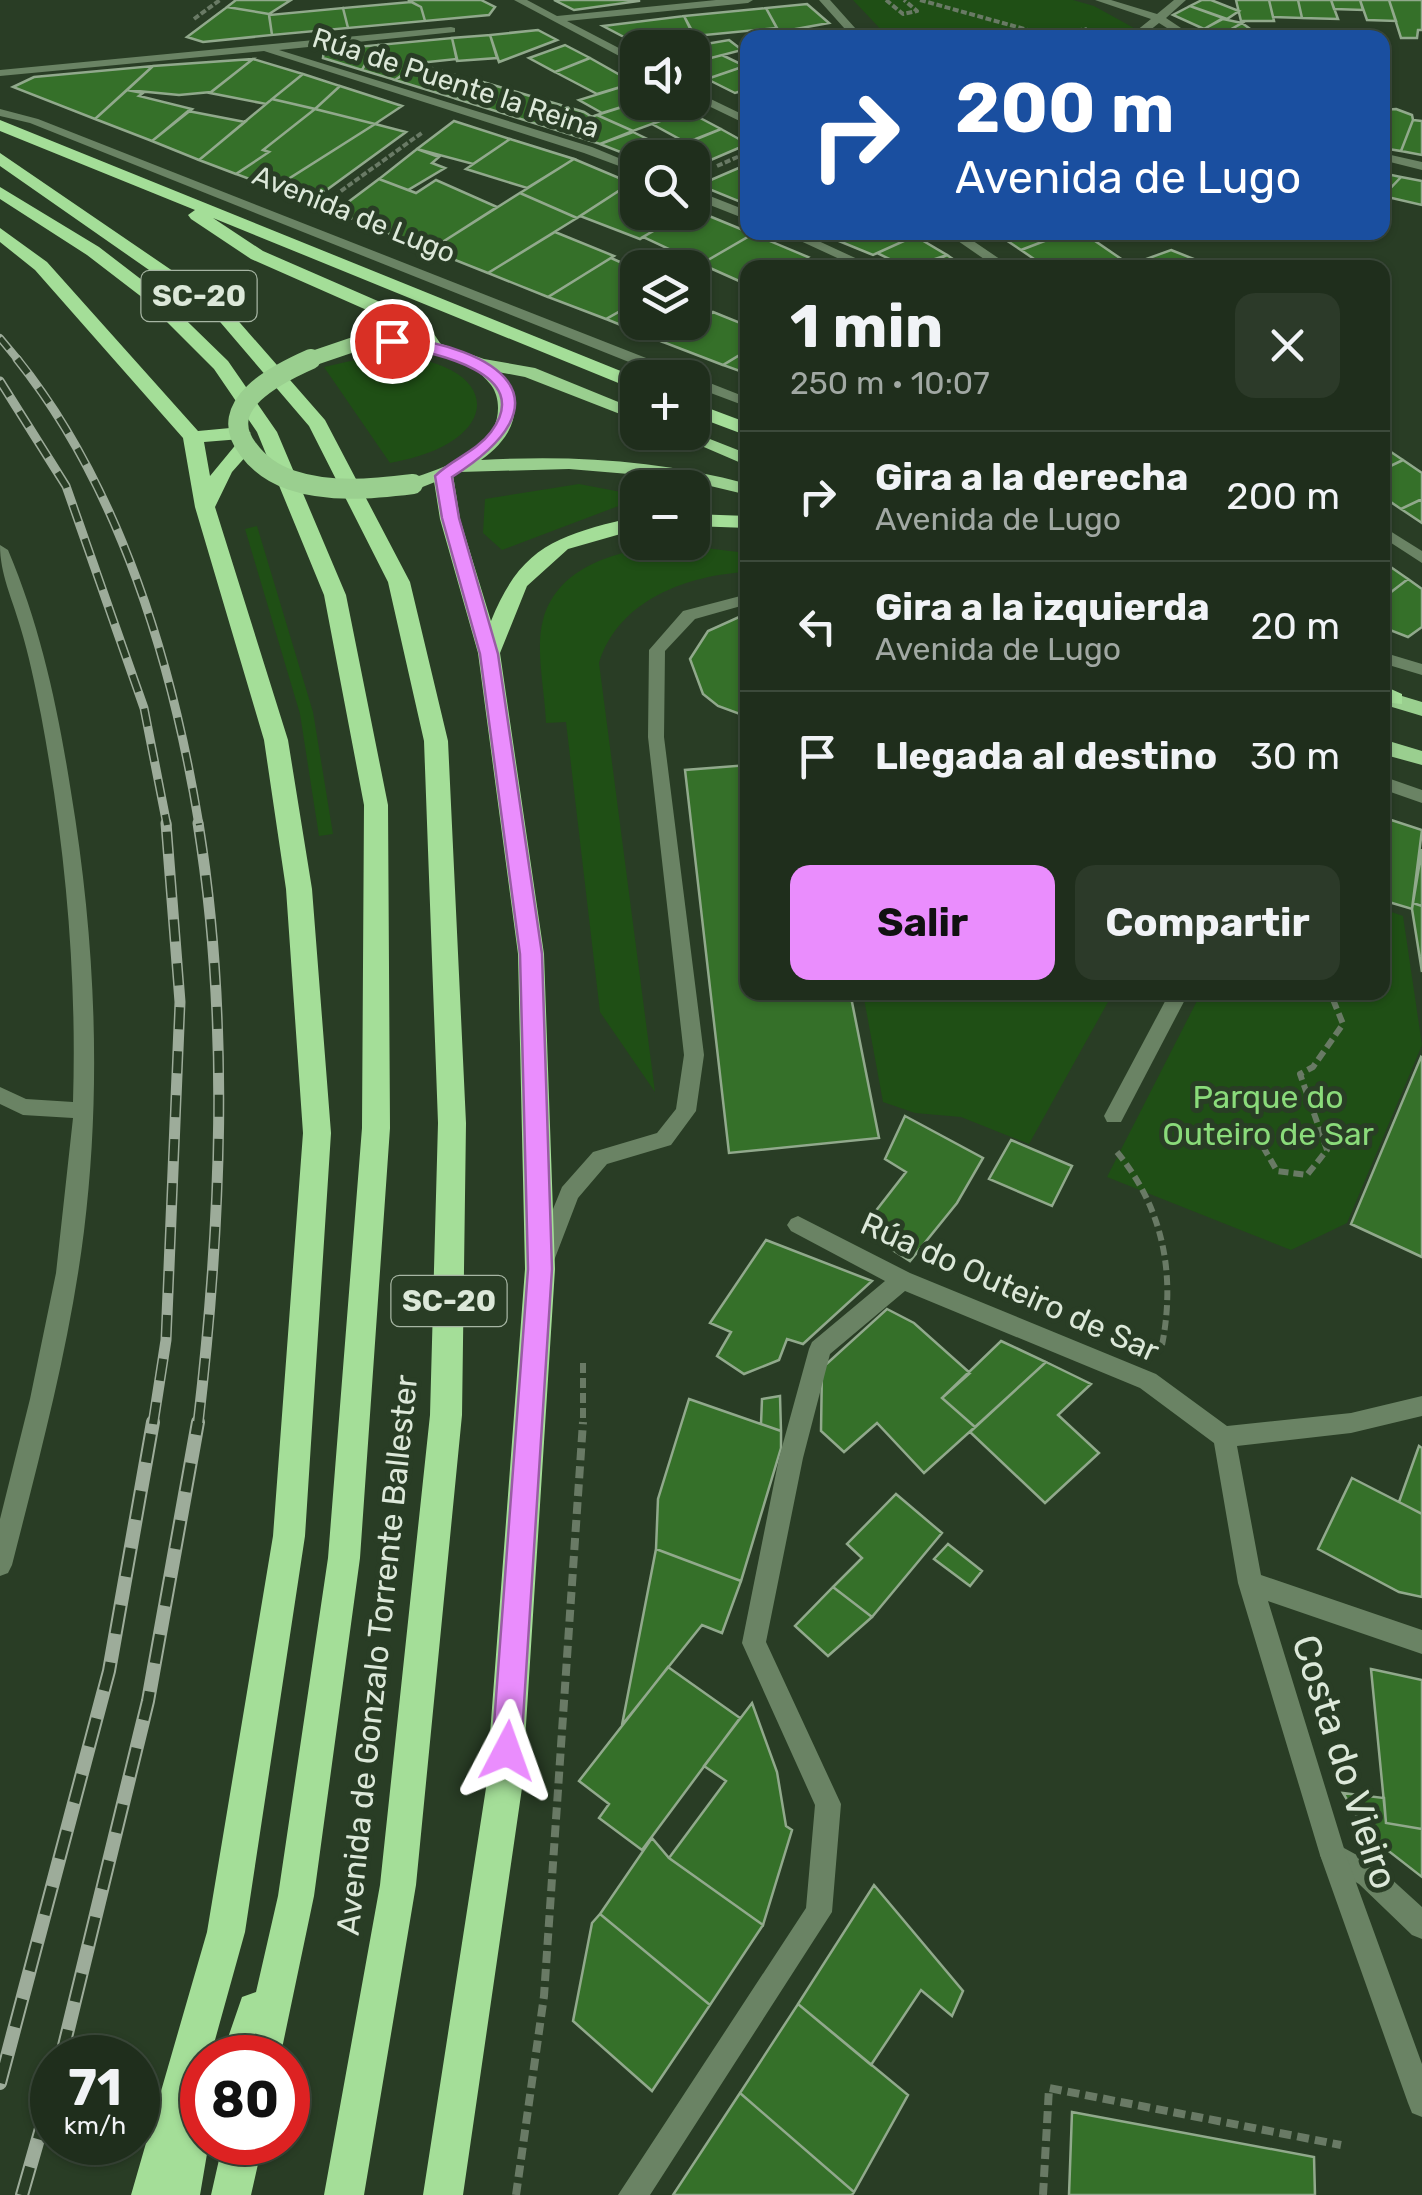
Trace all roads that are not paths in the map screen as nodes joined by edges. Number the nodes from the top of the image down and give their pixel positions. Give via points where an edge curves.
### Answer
1 (519, 0) edge
2 (748, 0) edge
3 (824, 0) edge
4 (1100, 0) edge
5 (1182, 0) edge
6 (1159, 18) junction
7 (556, 19) junction
8 (451, 30) dead end
9 (852, 30) edge
10 (1144, 30) edge
11 (1178, 30) edge
12 (258, 47) junction
13 (620, 53) edge
14 (0, 73) edge
15 (710, 102) edge
16 (0, 112) edge
17 (740, 118) edge
18 (0, 125) edge
19 (0, 158) edge
20 (1390, 158) edge
21 (620, 163) edge
22 (1422, 166) edge
23 (0, 192) edge
24 (710, 200) edge
25 (184, 202) junction
26 (740, 213) edge
27 (0, 233) edge
28 (270, 233) junction
29 (806, 240) edge
30 (963, 240) edge
31 (852, 260) edge
32 (995, 260) edge
33 (343, 294) junction
34 (433, 346) junction
35 (638, 360) edge
36 (480, 364) junction
37 (620, 378) edge
38 (710, 389) edge
39 (740, 401) edge
40 (620, 409) edge
41 (710, 415) edge
42 (740, 427) edge
43 (193, 437) junction
44 (251, 437) junction
45 (710, 445) edge
46 (740, 458) edge
47 (452, 471) junction
48 (740, 488) edge
49 (205, 507) junction
50 (710, 521) edge
51 (740, 522) edge
52 (620, 527) edge
53 (1390, 536) edge
54 (0, 550) edge
55 (1422, 558) edge
56 (740, 600) edge
57 (489, 654) junction
58 (1390, 660) edge
59 (1422, 670) edge
60 (1390, 697) edge
61 (1422, 709) edge
62 (1390, 748) edge
63 (1422, 758) edge
64 (1390, 785) edge
65 (1422, 796) edge
66 (1176, 1000) edge
67 (0, 1095) edge
68 (81, 1110) junction
69 (1114, 1116) road end
70 (798, 1225) dead end
71 (540, 1269) junction
72 (902, 1280) junction
73 (1422, 1406) edge
74 (1224, 1436) junction
75 (0, 1565) edge
76 (1250, 1583) junction
77 (1422, 1642) edge
78 (1333, 1855) junction
79 (296, 1896) junction
80 (1422, 1925) edge
81 (226, 1932) junction
82 (208, 2035) edge
83 (248, 2035) edge
84 (266, 2035) edge
85 (1422, 2103) edge
86 (185, 2165) edge
87 (202, 2165) edge
88 (238, 2165) edge
89 (152, 2195) edge
90 (180, 2195) edge
91 (192, 2195) edge
92 (232, 2195) edge
93 (344, 2195) edge
94 (443, 2195) edge
95 (633, 2195) edge

1 - 7 street
2 - 7 street
3 - 9 street
4 - 6 street
5 - 6 street
6 - 10 street
6 - 11 street
7 - 13 street
8 - 12 street
12 - 14 street
12 - 21 street, Rúa de Puente la Reina
15 - 17 street
16 - 35 street, Avenida de Lugo
18 - 25 highway
19 - 93 highway, Avenida de Gonzalo Torrente Ballester / SC-20 via 221,312 318,424 399,582 436,741 452,1123 446,1415 398,1885
20 - 22 street
23 - 44 highway, SC-20 via 149,294 222,365
24 - 26 street
25 - 28 highway
25 - 33 highway via 238,246
27 - 43 highway via 41,266
28 - 33 highway via 279,253 338,278
28 - 37 highway
29 - 31 street
30 - 32 street
33 - 34 highway via 420,326
34 - 36 main road
34 - 44 main road, bridge via 354,344 278,370 242,411
36 - 40 main road via 529,372
36 - 47 main road via 505,390 508,410 501,430
38 - 39 street
41 - 42 highway
43 - 44 highway
43 - 49 highway
44 - 47 main road, bridge via 256,461 323,486 372,489
44 - 49 highway via 223,470
44 - 79 highway, Avenida de Gonzalo Torrente Ballester / SC-20 via 335,595 376,804 374,1168 344,1558
45 - 46 main road
47 - 48 main road via 607,464
47 - 57 highway via 450,518
49 - 81 highway via 276,740 299,889 317,1133 289,1536
50 - 51 highway
52 - 57 highway via 561,544 517,583
53 - 55 street
54 - 68 street via 34,633 72,839 84,995
56 - 71 street via 689,615 657,650 656,737 694,1055 686,1111 664,1138 600,1158 569,1193
57 - 71 highway via 531,954
58 - 59 street
60 - 61 main road
62 - 63 main road
64 - 65 street
66 - 69 street
67 - 68 street via 23,1107
68 - 75 street via 64,1288
70 - 72 street, Rúa do Outeiro de Sar
71 - 94 highway via 504,1788
72 - 74 street, Rúa do Outeiro de Sar via 1148,1381
72 - 95 street via 820,1348 754,1642 828,1804 819,1912
73 - 74 street via 1351,1423
74 - 76 street, Costa do Vieiro
76 - 77 street
76 - 78 street, Costa do Vieiro
78 - 80 street via 1368,1875
78 - 85 street, Costa do Vieiro
79 - 83 highway
79 - 84 highway, Avenida de Gonzalo Torrente Ballester / SC-20
81 - 82 highway
81 - 89 highway
86 - 90 highway
87 - 91 highway
88 - 92 highway

